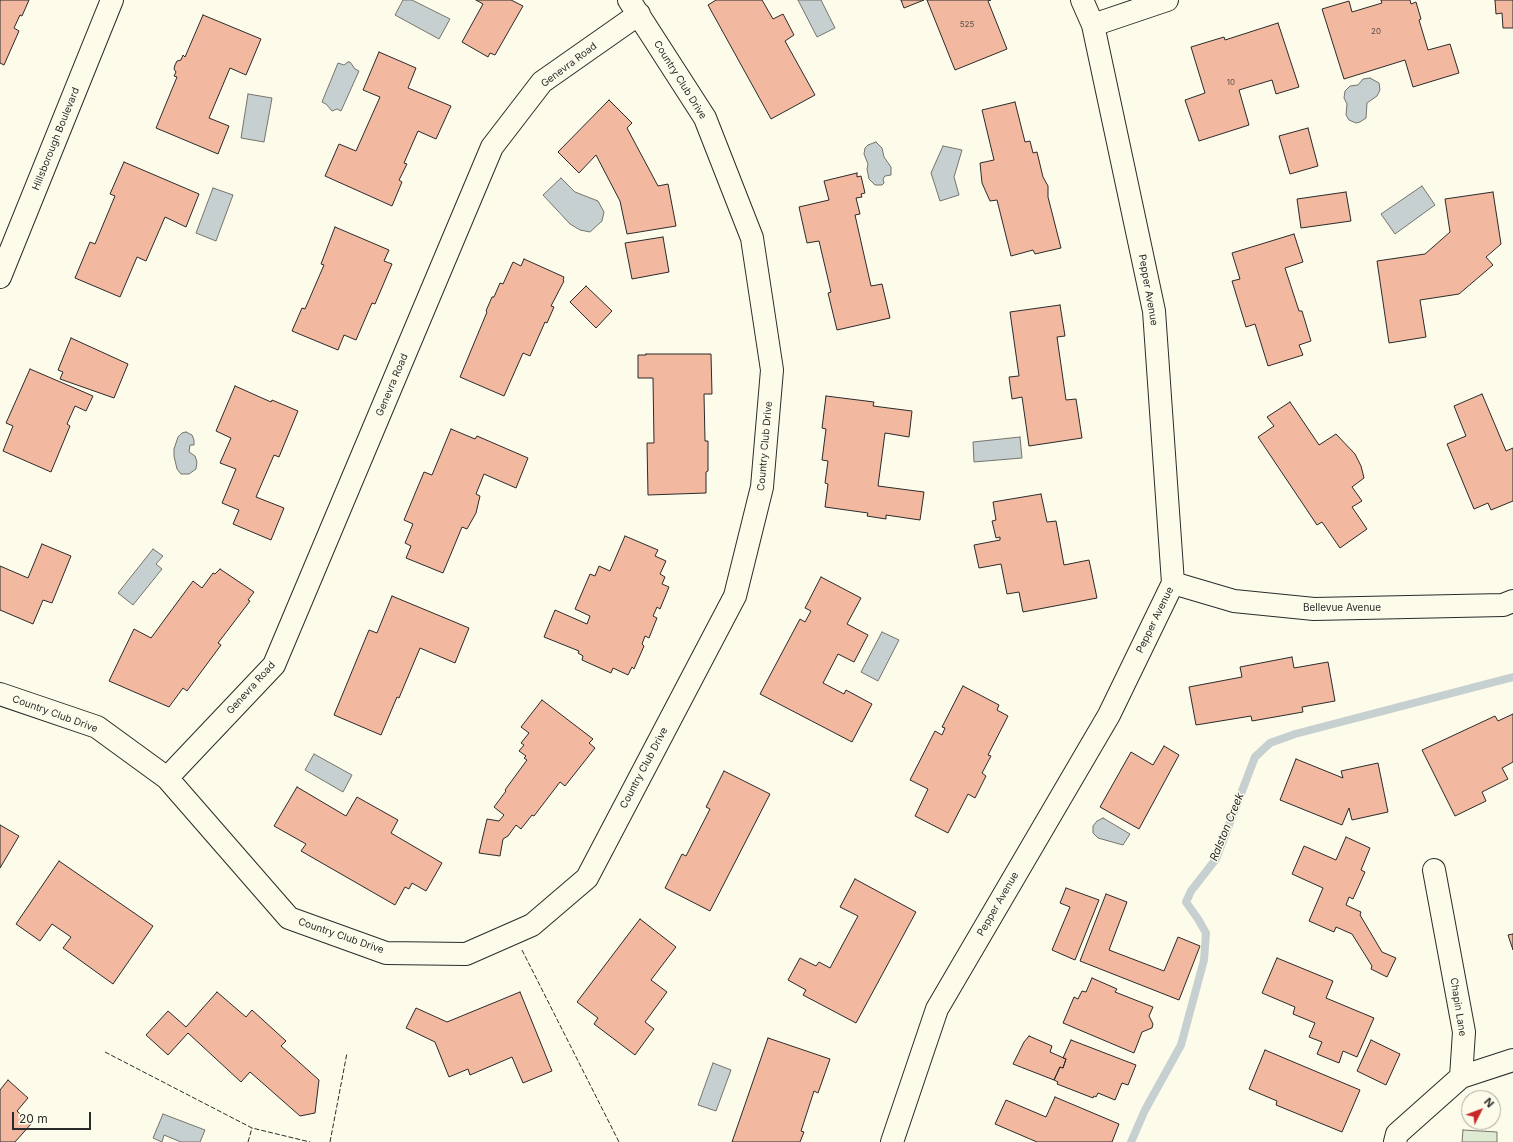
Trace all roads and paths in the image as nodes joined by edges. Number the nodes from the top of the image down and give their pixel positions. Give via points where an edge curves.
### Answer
1 (112, 0) edge
2 (1082, 0) edge
3 (1167, 0) edge
4 (634, 7) edge
5 (1093, 25) junction
6 (0, 277) edge
7 (1173, 583) junction
8 (1513, 601) edge
9 (0, 694) edge
10 (167, 778) junction
11 (1434, 870) dead end
12 (1513, 1060) edge
13 (1462, 1077) junction
14 (892, 1142) edge
15 (1396, 1142) edge

1 - 6 street, Hillsborough Boulevard
2 - 5 street, Pepper Avenue
3 - 5 street
4 - 10 street, Genevra Road via 542,82 492,147 274,665
4 - 10 street, Country Club Drive via 704,118 752,238 772,370 762,487 735,596 586,878 532,925 466,954 386,952 289,918
5 - 7 street, Pepper Avenue via 1154,311
7 - 8 street, Bellevue Avenue via 1234,601 1314,609 1503,605
7 - 14 street, Pepper Avenue via 1109,715 937,1009
9 - 10 street, Country Club Drive via 97,727
11 - 13 street, Chapin Lane via 1464,1032
12 - 13 street
13 - 15 street via 1397,1134

